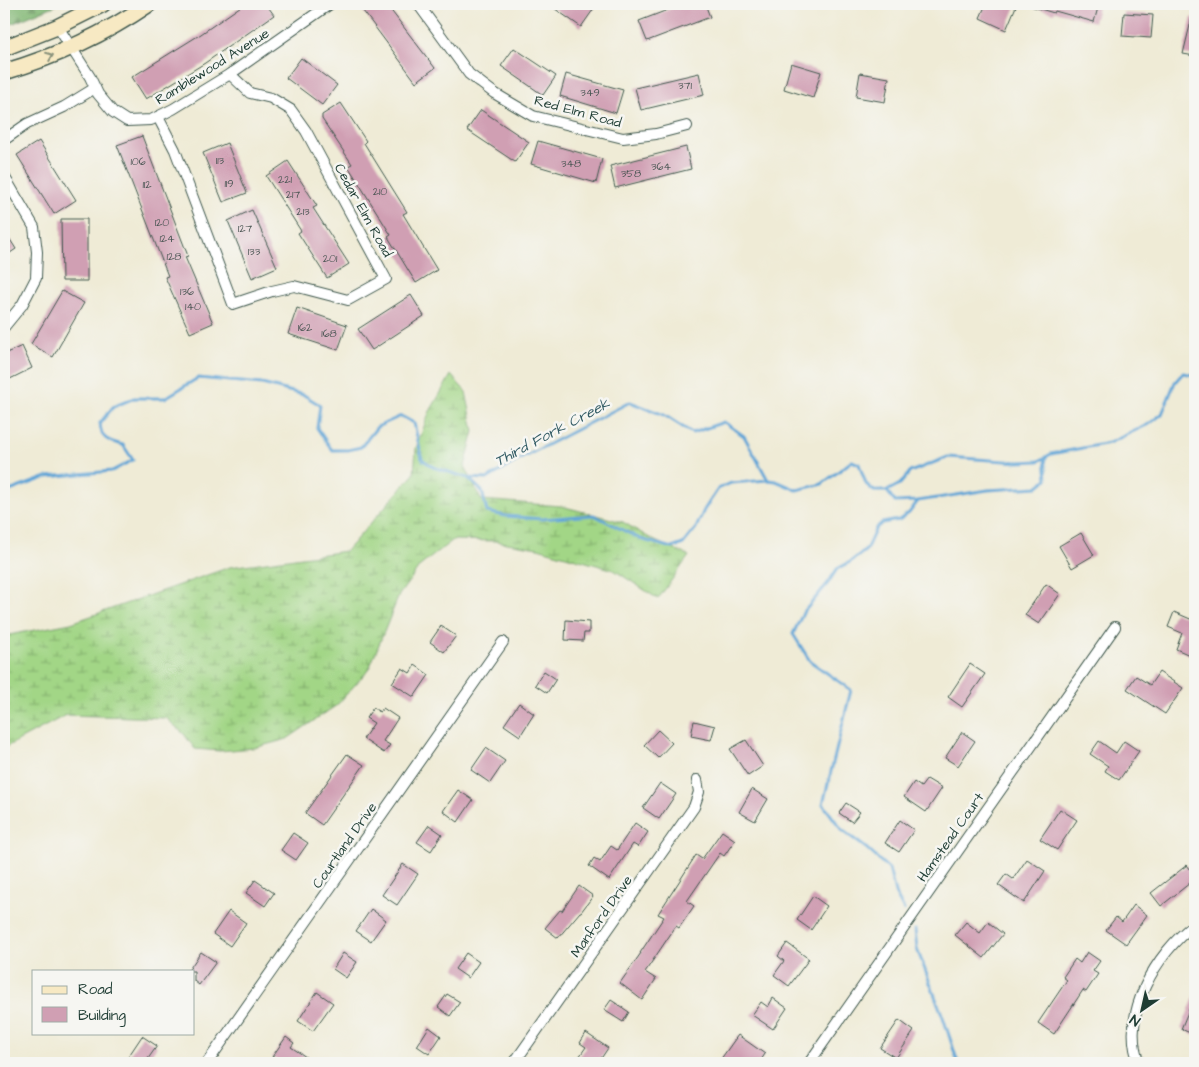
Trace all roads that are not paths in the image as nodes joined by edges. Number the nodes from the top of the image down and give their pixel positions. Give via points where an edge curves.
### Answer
1 (103, 4) edge
2 (149, 4) edge
3 (330, 4) edge
4 (418, 4) edge
5 (58, 27) junction
6 (4, 48) edge
7 (70, 48) junction
8 (4, 72) edge
9 (230, 74) junction
10 (95, 88) junction
11 (158, 117) junction
12 (687, 126) dead end
13 (4, 140) edge
14 (4, 176) edge
15 (4, 327) edge
16 (1115, 627) dead end
17 (503, 642) dead end
18 (697, 780) dead end
19 (1195, 924) edge
20 (207, 1063) edge
21 (514, 1063) edge
22 (809, 1063) edge
23 (1139, 1063) edge

1 - 5 street
2 - 7 street
3 - 9 street, Ramblewood Avenue
4 - 12 street, Red Elm Road via 469,74 533,116 623,138
5 - 6 street
5 - 7 street, Ramblewood Avenue
8 -> 7 street
7 - 10 street, Ramblewood Avenue
9 - 11 street, Ramblewood Avenue
9 - 11 street, Cedar Elm Road via 250,93 271,98 291,110 306,131 386,279 348,300 294,286 233,304 175,150
10 - 11 street, Ramblewood Avenue via 113,112 127,121
10 - 13 street
14 - 15 street via 34,227 37,252 36,278 22,305
16 - 22 street, Hamstead Court
17 - 20 street, Courtland Drive
18 - 21 street, Manford Drive via 699,792 694,807
19 - 23 street via 1163,957 1141,995 1135,1032

